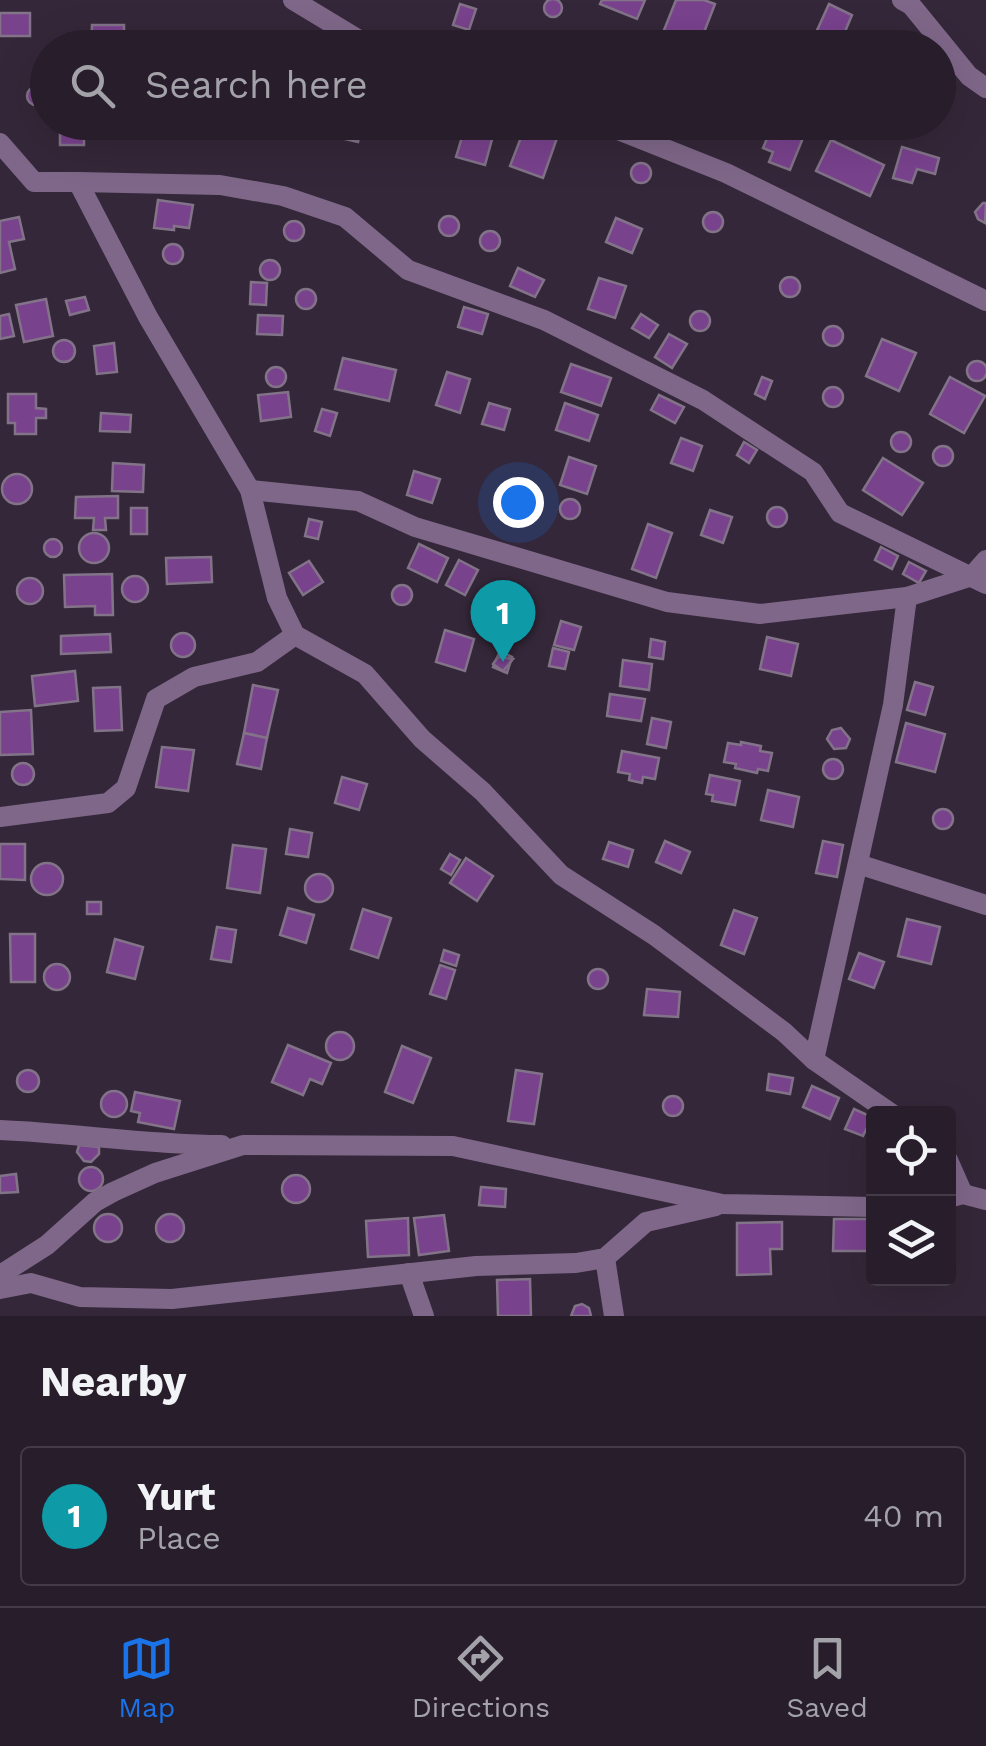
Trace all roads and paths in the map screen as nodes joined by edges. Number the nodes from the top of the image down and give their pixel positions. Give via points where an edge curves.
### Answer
1 (293, 0) edge
2 (902, 0) edge
3 (343, 30) edge
4 (932, 30) edge
5 (956, 60) edge
6 (986, 88) edge
7 (643, 140) edge
8 (0, 143) edge
9 (78, 182) junction
10 (986, 301) edge
11 (250, 490) junction
12 (981, 573) edge
13 (906, 597) junction
14 (295, 635) junction
15 (0, 818) edge
16 (858, 864) junction
17 (986, 905) edge
18 (814, 1060) junction
19 (880, 1106) edge
20 (0, 1130) edge
21 (243, 1145) junction
22 (956, 1196) edge
23 (986, 1200) edge
24 (722, 1204) junction
25 (866, 1206) edge
26 (605, 1258) junction
27 (409, 1273) junction
28 (0, 1275) edge
29 (0, 1289) edge
30 (424, 1316) edge
31 (614, 1316) edge

1 - 3 street
2 - 4 street
5 - 6 street
7 - 10 street via 726,173
8 - 9 street via 34,182
9 - 11 street
9 - 12 street via 220,185 284,196 344,217 408,270 544,320 703,400 814,472 840,513
11 - 13 street via 358,501 415,526 667,602 760,614
11 - 14 street via 277,598
12 - 13 street
13 - 16 street via 893,705
14 - 15 street via 257,662 194,676 156,699 126,788 108,803
14 - 18 street via 365,674 561,875 654,936
16 - 17 street
16 - 18 street
18 - 19 street
20 - 21 street
21 - 24 street via 453,1146
21 - 28 street via 113,1192
22 - 23 street
24 - 25 street
24 - 26 street via 646,1222
26 - 27 street
26 - 31 street
27 - 29 street via 172,1298 80,1297 31,1283
27 - 30 street

